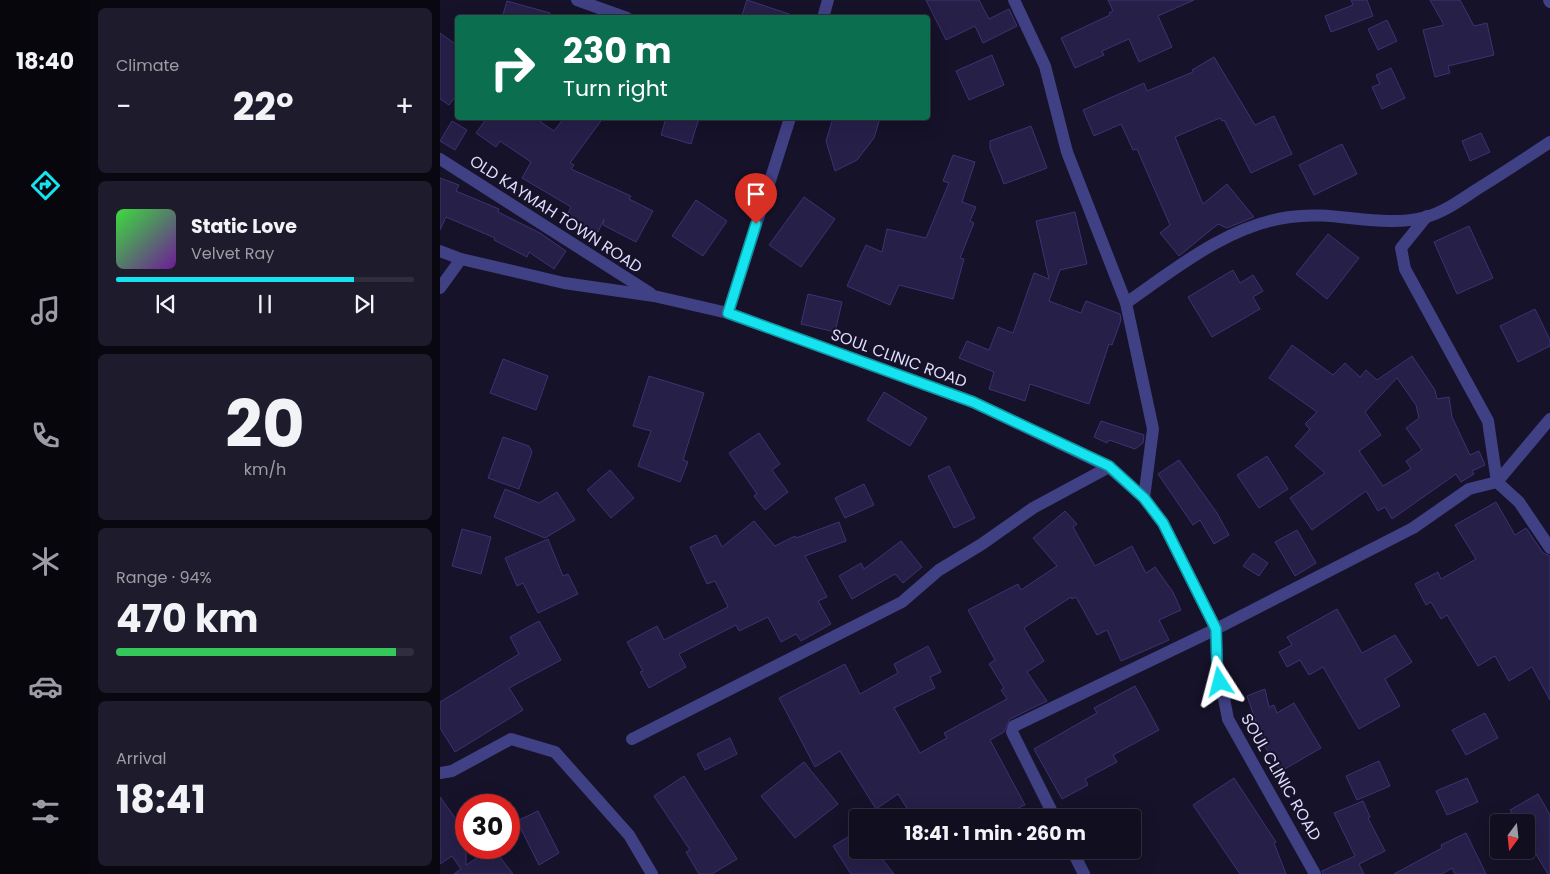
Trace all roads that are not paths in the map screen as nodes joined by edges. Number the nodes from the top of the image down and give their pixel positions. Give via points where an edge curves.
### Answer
1 (576, 0) edge
2 (828, 0) edge
3 (1014, 0) edge
4 (618, 15) edge
5 (824, 15) edge
6 (789, 120) edge
7 (1550, 142) edge
8 (440, 159) edge
9 (1428, 216) junction
10 (440, 251) edge
11 (461, 259) junction
12 (440, 288) edge
13 (654, 296) junction
14 (1126, 303) junction
15 (728, 313) junction
16 (1550, 419) edge
17 (1109, 466) junction
18 (1497, 482) junction
19 (1144, 498) junction
20 (1550, 548) edge
21 (1216, 629) junction
22 (632, 739) dead end
23 (440, 773) edge
24 (1051, 809) edge
25 (1076, 859) edge
26 (652, 874) edge
27 (1084, 874) edge
28 (1315, 874) edge

1 - 4 street
2 - 5 street
3 - 14 street via 1045,66 1067,152
6 - 15 street
7 - 9 street via 1460,200
8 - 13 street, OLD KAYMAH TOWN ROAD
9 - 14 street via 1393,222 1290,217 1254,227 1216,243
9 - 18 street via 1401,248 1405,269 1488,421
10 - 11 street
11 - 12 street
11 - 13 street via 564,283
13 - 15 street, SOUL CLINIC ROAD
14 - 19 street via 1153,429
15 - 17 street, SOUL CLINIC ROAD via 973,402
16 - 18 street
17 - 19 street, SOUL CLINIC ROAD
17 - 22 street via 1033,508 939,570 902,602
18 - 20 street via 1519,502
18 - 21 street via 1469,489 1413,528
19 - 21 street, SOUL CLINIC ROAD via 1163,523
21 - 24 street via 1014,726 1012,732
21 - 28 street, SOUL CLINIC ROAD via 1217,663 1228,718
23 - 26 street via 452,771 511,738 555,752 629,835
25 - 27 street

